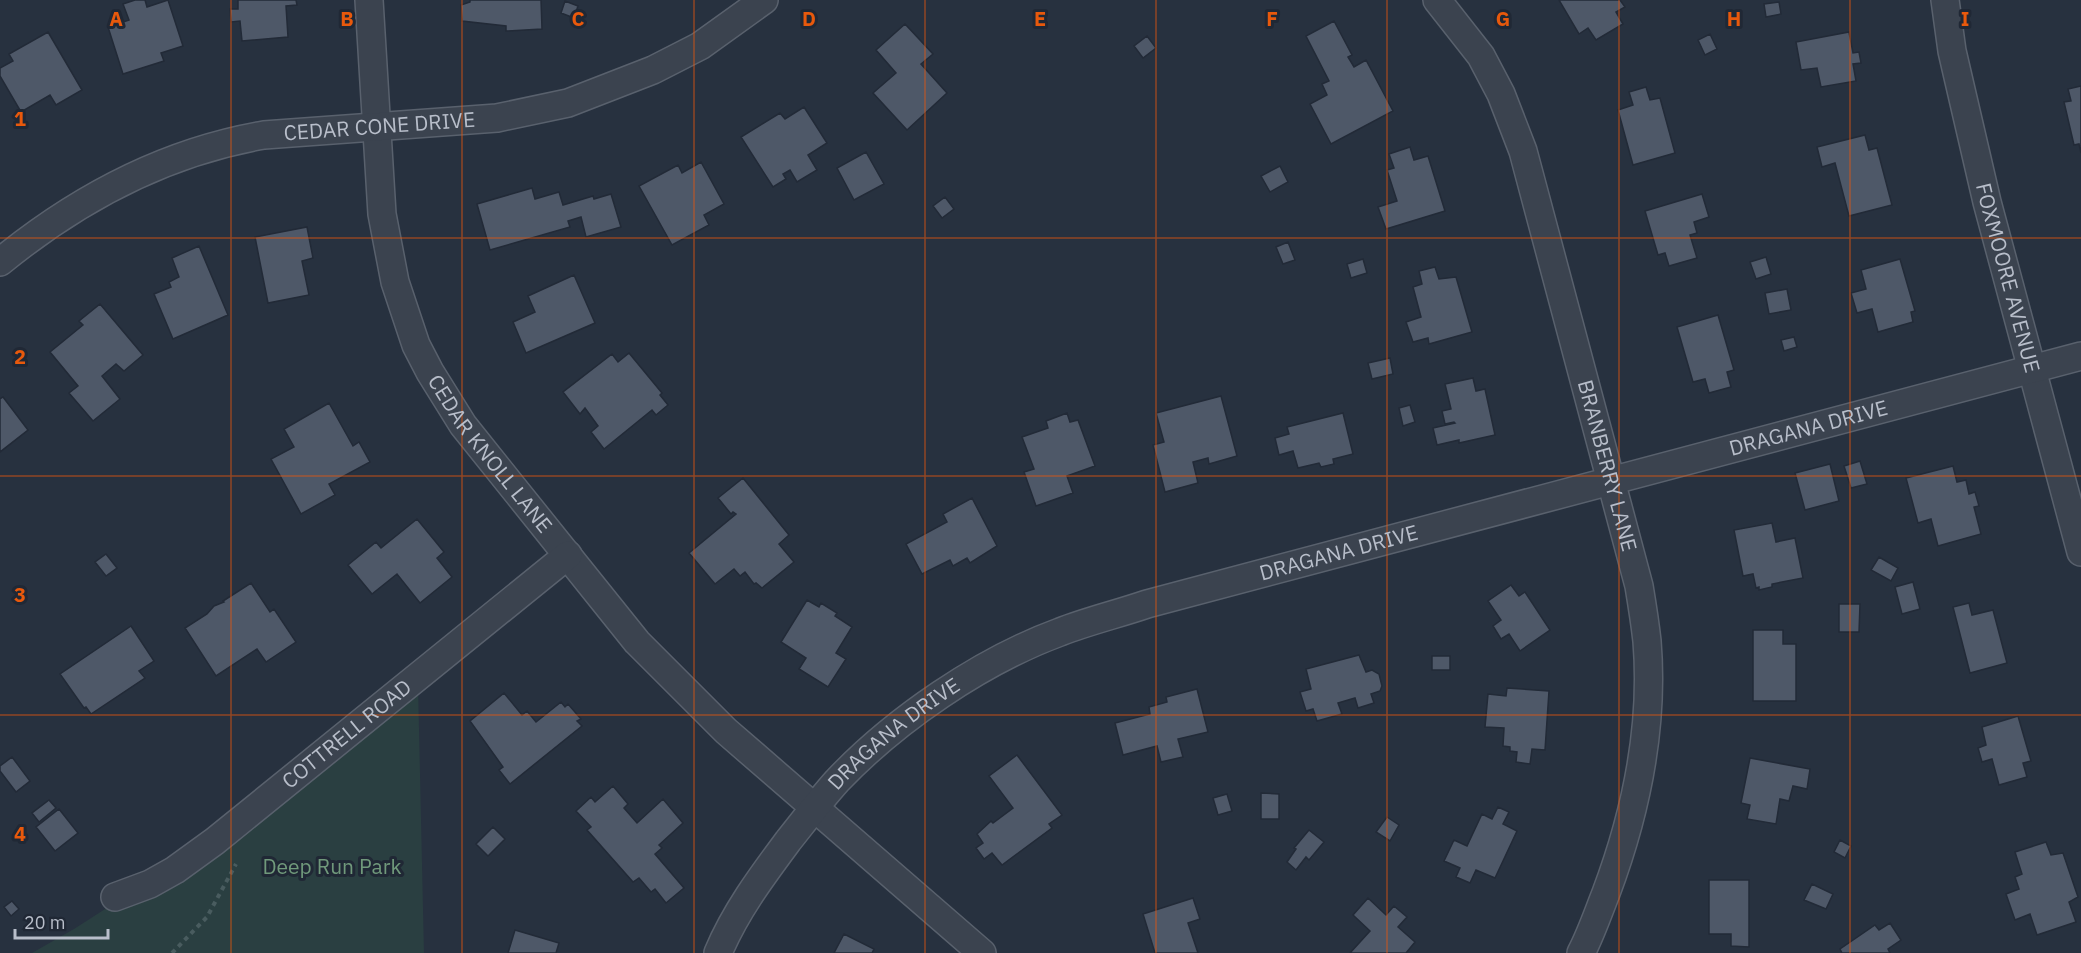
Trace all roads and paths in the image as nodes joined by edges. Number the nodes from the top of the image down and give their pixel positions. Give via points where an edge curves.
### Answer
1 (369, 0) edge
2 (764, 0) edge
3 (1437, 0) edge
4 (1945, 0) edge
5 (377, 127) junction
6 (0, 262) edge
7 (2081, 356) edge
8 (2032, 370) junction
9 (1612, 481) junction
10 (2081, 552) edge
11 (568, 555) junction
12 (814, 807) junction
13 (240, 856) dead end
14 (116, 897) dead end
15 (172, 953) edge
16 (718, 953) edge
17 (981, 953) edge
18 (1581, 953) edge

1 - 5 street, CEDAR KNOLL LANE
2 - 5 street, CEDAR CONE DRIVE via 700,46 653,70 568,103 497,118
3 - 9 street, BRANBERRY LANE via 1481,56 1523,151
4 - 8 street, FOXMOORE AVENUE via 1952,51 1986,202
5 - 6 street, CEDAR CONE DRIVE via 264,135 158,164 90,198
5 - 11 street, CEDAR KNOLL LANE via 382,214 395,282 416,345 463,425
7 - 8 street, DRAGANA DRIVE
8 - 9 street, DRAGANA DRIVE
8 - 10 street, FOXMOORE AVENUE
9 - 12 street, DRAGANA DRIVE via 1147,604 1059,632 1000,659 924,706 838,780
9 - 18 street, BRANBERRY LANE via 1639,586 1647,639 1647,731 1621,853
11 - 12 street, CEDAR KNOLL LANE via 637,642 726,731
11 - 14 street, COTTRELL ROAD via 215,841 150,884
12 - 16 street, DRAGANA DRIVE via 755,885
12 - 17 street, CEDAR KNOLL LANE
13 - 15 path via 207,917

